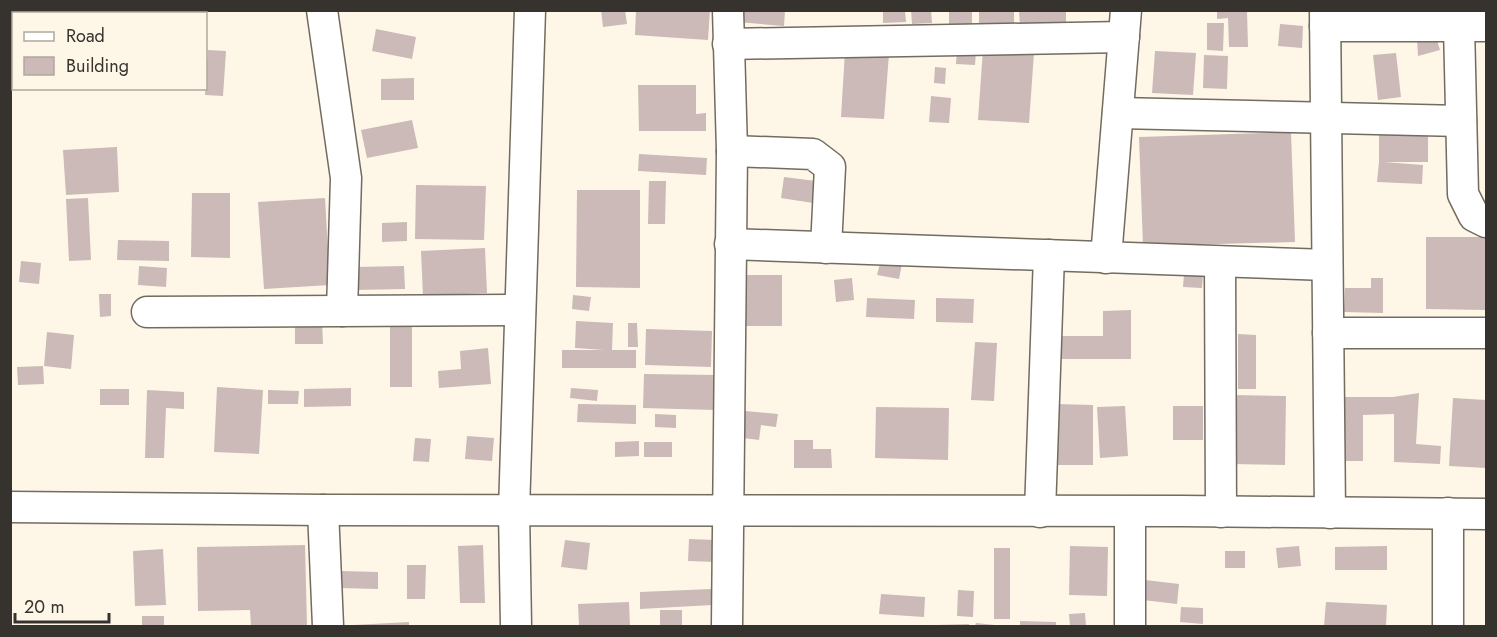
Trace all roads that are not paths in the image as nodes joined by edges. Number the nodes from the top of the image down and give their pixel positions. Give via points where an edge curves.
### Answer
1 (322, 10) edge
2 (530, 10) edge
3 (728, 10) edge
4 (1325, 18) edge
5 (1125, 24) edge
6 (1473, 26) edge
7 (728, 44) junction
8 (1118, 113) junction
9 (1325, 117) junction
10 (1461, 121) junction
11 (732, 151) junction
12 (1486, 222) edge
13 (730, 244) junction
14 (826, 248) junction
15 (1049, 255) junction
16 (1106, 258) junction
17 (1220, 262) junction
18 (1327, 265) junction
19 (520, 310) junction
20 (342, 311) junction
21 (147, 312) dead end
22 (1328, 333) junction
23 (1486, 333) edge
24 (10, 507) edge
25 (323, 510) junction
26 (514, 511) junction
27 (729, 512) junction
28 (1040, 512) junction
29 (1130, 512) junction
30 (1221, 512) junction
31 (1330, 513) junction
32 (1448, 513) junction
33 (1486, 514) edge
34 (328, 627) edge
35 (516, 627) edge
36 (727, 627) edge
37 (1130, 627) edge
38 (1448, 627) edge

1 - 20 street via 346,178
2 - 19 street
3 - 7 street
4 - 6 street
4 - 9 street
5 - 7 street
5 - 8 street
6 - 10 street
7 - 11 street
8 - 9 street
8 - 16 street
9 - 10 street
9 - 18 street
10 - 12 street via 1463,194 1474,216
11 - 13 street
11 - 14 street via 813,154 830,167
13 - 14 street
13 - 27 street
14 - 15 street
15 - 16 street
15 - 28 street
16 - 17 street
17 - 18 street
17 - 30 street
18 - 22 street
19 - 20 street
19 - 26 street
20 - 21 street
22 - 23 street
22 - 31 street
24 - 25 street
25 - 26 street
25 - 34 street
26 - 27 street
26 - 35 street
27 - 28 street
27 - 36 street
28 - 29 street
29 - 30 street
29 - 37 street
30 - 31 street
31 - 32 street
32 - 33 street
32 - 38 street

